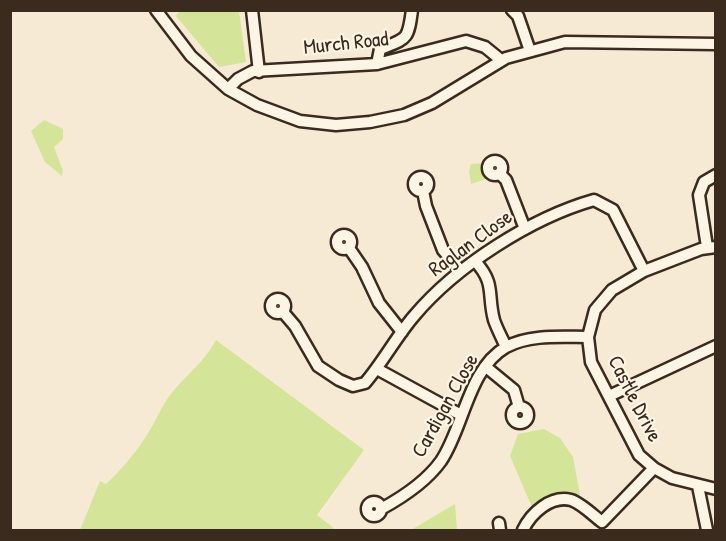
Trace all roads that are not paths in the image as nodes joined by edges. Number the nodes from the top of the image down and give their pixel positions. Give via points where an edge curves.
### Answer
1 (156, 10) edge
2 (252, 10) edge
3 (412, 10) edge
4 (517, 12) edge
5 (716, 44) edge
6 (530, 51) junction
7 (501, 60) junction
8 (377, 64) junction
9 (259, 72) junction
10 (228, 89) junction
11 (500, 174) dead end
12 (716, 175) edge
13 (423, 191) dead end
14 (525, 229) junction
15 (711, 247) edge
16 (349, 248) dead end
17 (475, 261) junction
18 (461, 270) junction
19 (644, 271) junction
20 (283, 312) dead end
21 (402, 332) junction
22 (588, 337) junction
23 (716, 346) edge
24 (506, 347) junction
25 (486, 367) junction
26 (377, 369) junction
27 (609, 396) junction
28 (519, 407) dead end
29 (461, 415) junction
30 (654, 468) junction
31 (698, 486) junction
32 (716, 489) edge
33 (381, 510) dead end
34 (523, 531) edge
35 (707, 531) edge

1 - 10 street via 191,56
2 - 9 street
3 - 8 street via 406,36 380,50
4 - 6 street
5 - 6 street via 565,42
6 - 7 street
7 - 8 street, Murch Road via 485,47 466,42
7 - 10 street via 432,104 370,122 336,125 300,121
8 - 9 street, Murch Road
9 - 10 street, Murch Road via 247,74
11 - 14 street
12 - 15 street via 704,182 699,195
13 - 18 street via 443,250
14 - 17 street, Raglan Close
14 - 19 street, Raglan Close via 594,200 613,210
15 - 19 street, Castle Drive
16 - 21 street via 380,303
17 - 18 street, Raglan Close
17 - 24 street via 488,280 494,321
18 - 21 street, Raglan Close
19 - 22 street, Castle Drive via 612,290 595,310
20 - 26 street, Raglan Close via 318,366 339,380 353,386 365,383
21 - 26 street, Raglan Close
22 - 24 street, Cardigan Close via 537,338
22 - 27 street, Castle Drive via 591,362
23 - 27 street
24 - 25 street, Cardigan Close
25 - 28 street via 514,390
25 - 29 street, Cardigan Close
26 - 29 street
27 - 30 street, Castle Drive via 639,455
29 - 33 street, Cardigan Close via 450,444 433,471
30 - 31 street, Castle Drive
30 - 34 street via 602,522 573,500 554,500 537,511
31 - 32 street, Castle Drive
31 - 35 street

